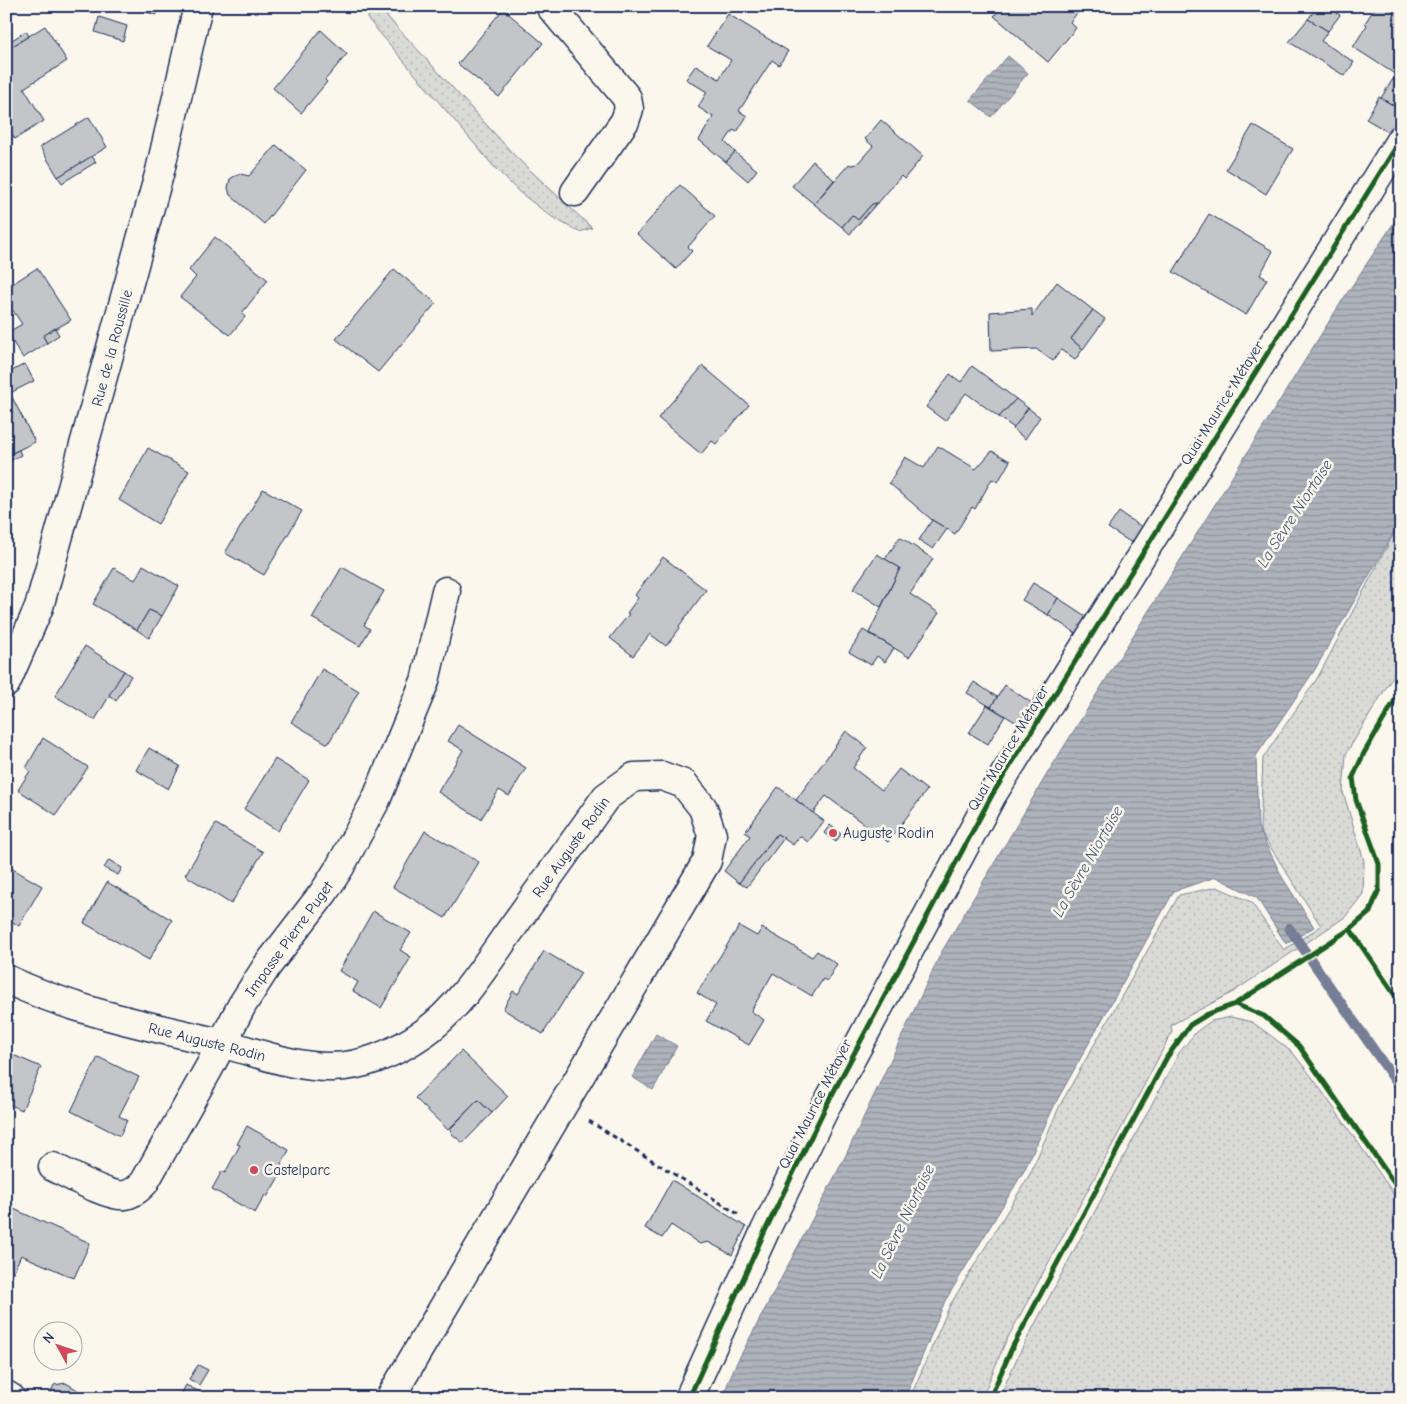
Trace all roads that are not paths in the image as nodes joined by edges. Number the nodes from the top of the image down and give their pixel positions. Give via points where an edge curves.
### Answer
1 (198, 6) edge
2 (550, 6) edge
3 (1401, 139) edge
4 (575, 192) dead end
5 (446, 591) dead end
6 (6, 683) edge
7 (6, 979) edge
8 (222, 1043) junction
9 (53, 1167) dead end
10 (6, 1396) edge
11 (11, 1398) edge
12 (390, 1398) edge
13 (689, 1398) edge

1 - 6 street, Rue de la Roussille via 160,171 39,607
2 - 4 street via 627,98 629,109 625,121
3 - 13 street, Quai Maurice Métayer via 992,795 826,1106
5 - 8 street, Impasse Pierre Puget via 425,681 376,800 340,867 266,966
7 - 8 street, Rue Auguste Rodin via 70,1006
8 - 9 street, Impasse Pierre Puget via 144,1183 135,1191 124,1196 110,1194
8 - 12 street, Rue Auguste Rodin via 307,1066 334,1067 393,1052 425,1032 451,1008 606,797 634,777 662,776 684,784 703,808 712,834 707,861
10 - 11 street

